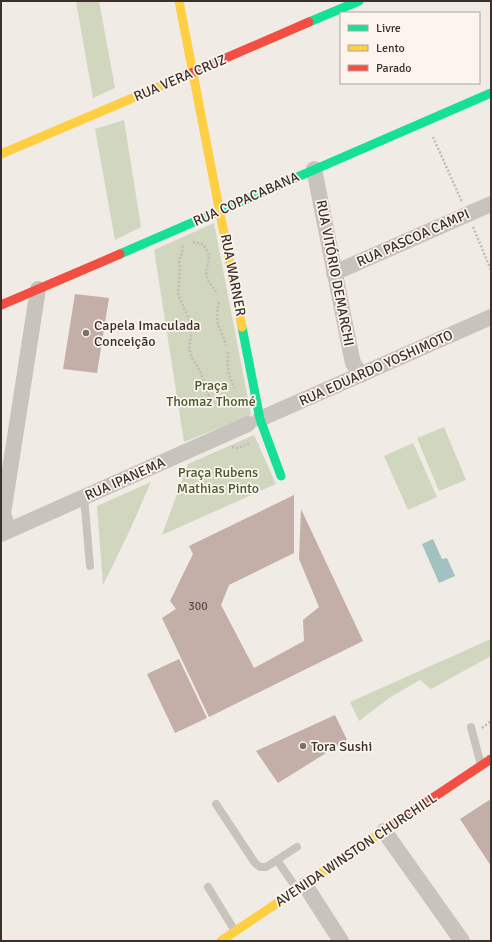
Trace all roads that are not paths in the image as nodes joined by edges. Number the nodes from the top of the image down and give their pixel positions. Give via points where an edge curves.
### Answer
1 (178, 1) edge
2 (359, 1) edge
3 (193, 72) junction
4 (491, 93) edge
5 (1, 154) edge
6 (314, 169) junction
7 (491, 204) edge
8 (220, 210) junction
9 (334, 273) junction
10 (38, 289) junction
11 (1, 305) edge
12 (491, 317) edge
13 (361, 375) junction
14 (254, 422) junction
15 (282, 476) dead end
16 (84, 497) junction
17 (5, 532) edge
18 (90, 566) dead end
19 (471, 727) dead end
20 (491, 759) edge
21 (481, 766) junction
22 (216, 804) dead end
23 (384, 831) junction
24 (296, 847) dead end
25 (277, 860) junction
26 (208, 887) dead end
27 (301, 887) junction
28 (236, 931) junction
29 (222, 941) edge
30 (341, 941) edge
31 (462, 941) edge

1 - 3 street, RUA WARNER
2 - 3 street, RUA VERA CRUZ
3 - 5 street, RUA VERA CRUZ
3 - 8 street, RUA WARNER
4 - 6 street, RUA COPACABANA
6 - 8 street, RUA COPACABANA
6 - 9 street, RUA VITÓRIO DEMARCHI
7 - 9 street, RUA PASCOA CAMPI
8 - 10 street, RUA COPACABANA
8 - 14 street, RUA WARNER
9 - 13 street, RUA VITÓRIO DEMARCHI via 353,362
10 - 11 street, RUA COPACABANA
10 - 17 street via 3,514
12 - 13 street, RUA EDUARDO YOSHIMOTO
13 - 14 street, RUA EDUARDO YOSHIMOTO
14 - 15 street, RUA WARNER
14 - 16 street, RUA IPANEMA
16 - 17 street, RUA IPANEMA
16 - 18 lane
19 - 21 lane
20 - 21 street, AVENIDA WINSTON CHURCHILL
21 - 23 street, AVENIDA WINSTON CHURCHILL
22 - 25 lane via 254,863 266,867
23 - 27 street, AVENIDA WINSTON CHURCHILL
23 - 31 street
24 - 25 lane
25 - 27 lane
26 - 28 lane
27 - 28 street, AVENIDA WINSTON CHURCHILL
27 - 30 street
28 - 29 street, AVENIDA WINSTON CHURCHILL

